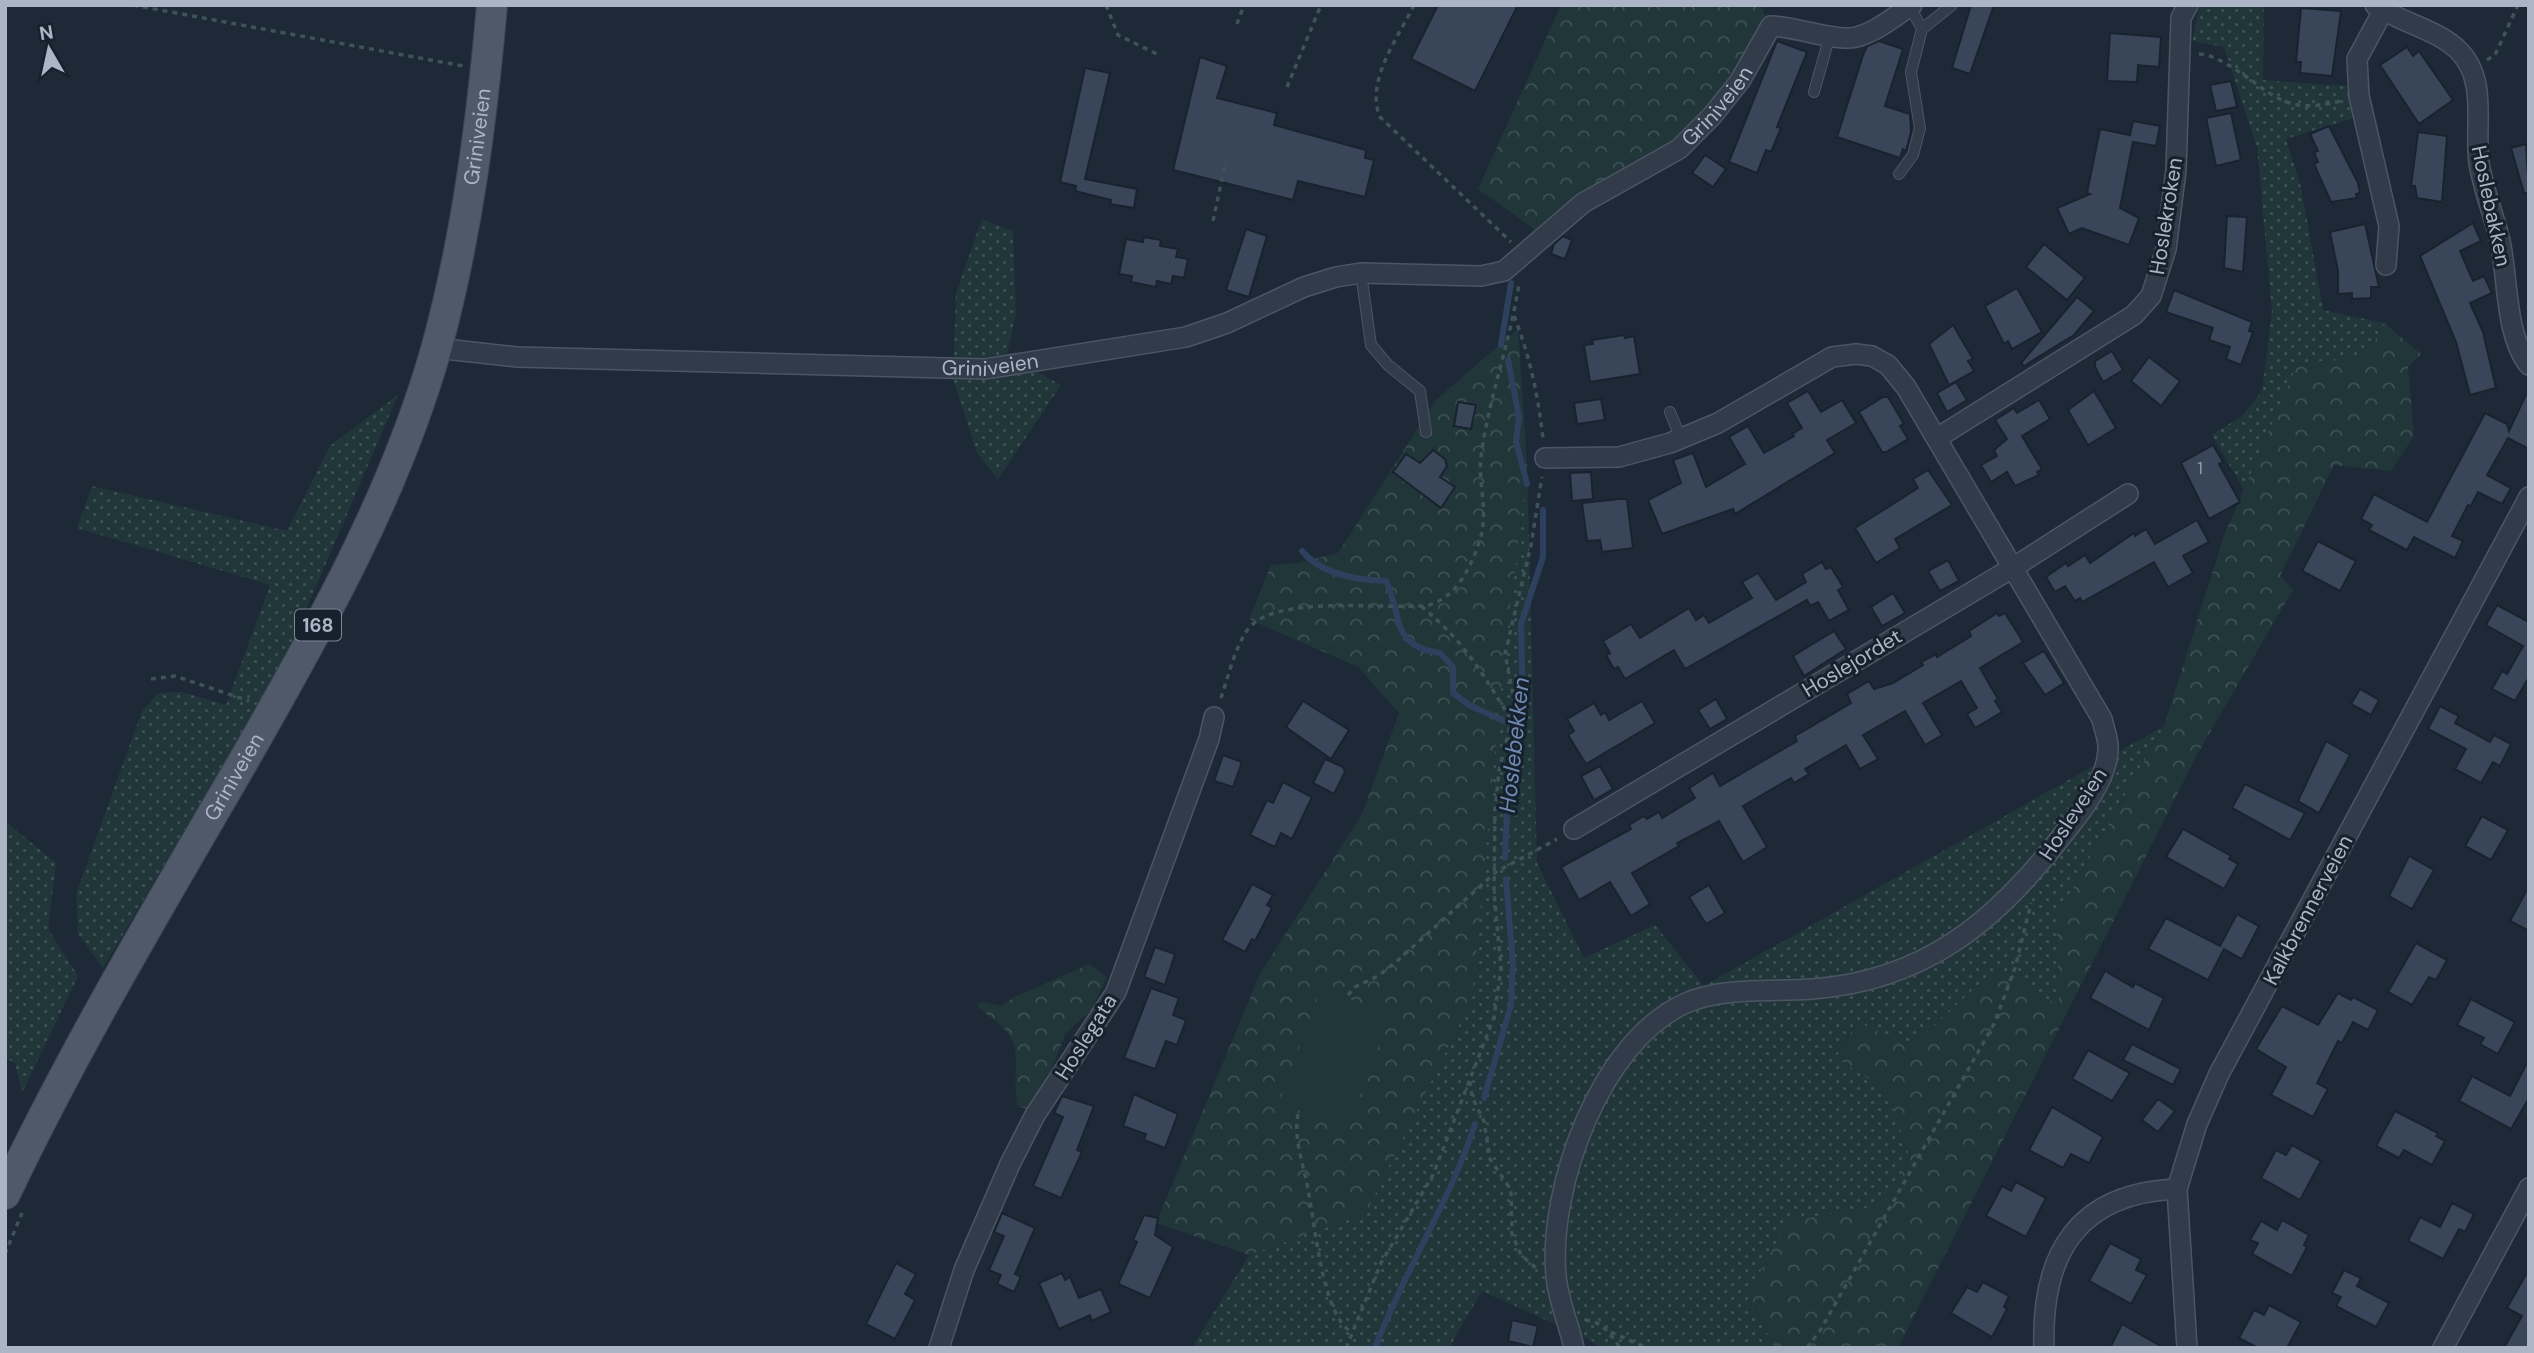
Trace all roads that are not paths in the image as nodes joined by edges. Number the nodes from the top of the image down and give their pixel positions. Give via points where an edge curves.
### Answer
1 (492, 5) edge
2 (1952, 5) edge
3 (2188, 5) edge
4 (1911, 6) edge
5 (2379, 8) edge
6 (1923, 29) junction
7 (1830, 35) junction
8 (1814, 92) dead end
9 (1899, 174) dead end
10 (2386, 265) dead end
11 (1361, 273) junction
12 (436, 348) junction
13 (2529, 365) edge
14 (1670, 412) dead end
15 (1426, 432) dead end
16 (1937, 438) junction
17 (1681, 439) junction
18 (1545, 458) road end
19 (2128, 494) dead end
20 (2529, 497) edge
21 (2014, 567) junction
22 (1214, 717) road end
23 (1574, 829) road end
24 (2529, 1188) edge
25 (2177, 1189) junction
26 (5, 1194) edge
27 (939, 1348) edge
28 (1574, 1348) edge
29 (2043, 1348) edge
30 (2187, 1348) edge
31 (2443, 1348) edge

1 - 12 main road, Griniveien / 168 via 458,253
2 - 6 lane
3 - 16 street, Hoslekroken via 2181,19 2176,170 2166,249 2151,296 2122,323
4 - 6 lane
4 - 7 street, Griniveien via 1869,32 1850,38
5 - 10 street via 2357,59 2359,96 2389,226
5 - 13 street, Hoslebakken via 2458,49 2473,69 2480,166 2501,243 2515,335
6 - 9 lane via 1911,72 1920,128 1913,155
7 - 8 lane
7 - 11 street, Griniveien via 1771,26 1740,81 1679,149 1583,203 1504,271 1480,276
11 - 12 street, Griniveien via 1304,287 1186,337 985,369 517,357
11 - 15 lane via 1371,345 1420,391
12 - 26 main road, Griniveien / 168 via 369,524 272,710 75,1054
14 - 17 lane
16 - 17 street, Hosleveien via 1888,365 1856,354 1832,357 1718,423
16 - 21 street, Hosleveien
17 - 18 street, Hosleveien via 1619,457
19 - 21 street, Hoslejordet
20 - 25 street, Kalkbrennerveien via 2219,1074 2197,1124
21 - 23 street, Hoslejordet
21 - 28 street, Hosleveien via 2102,719 2109,747 2106,766 2031,876 1997,912 1962,938 1913,965 1861,981 1816,989 1725,994 1688,1002 1660,1017 1609,1079 1571,1155 1555,1231 1556,1278
22 - 27 street, Hoslegata via 1116,992 1035,1115 1010,1164 964,1270
24 - 31 street
25 - 29 street via 2142,1191 2119,1199 2097,1208 2078,1229 2048,1283 2042,1311
25 - 30 street, Kalkbrennerveien

